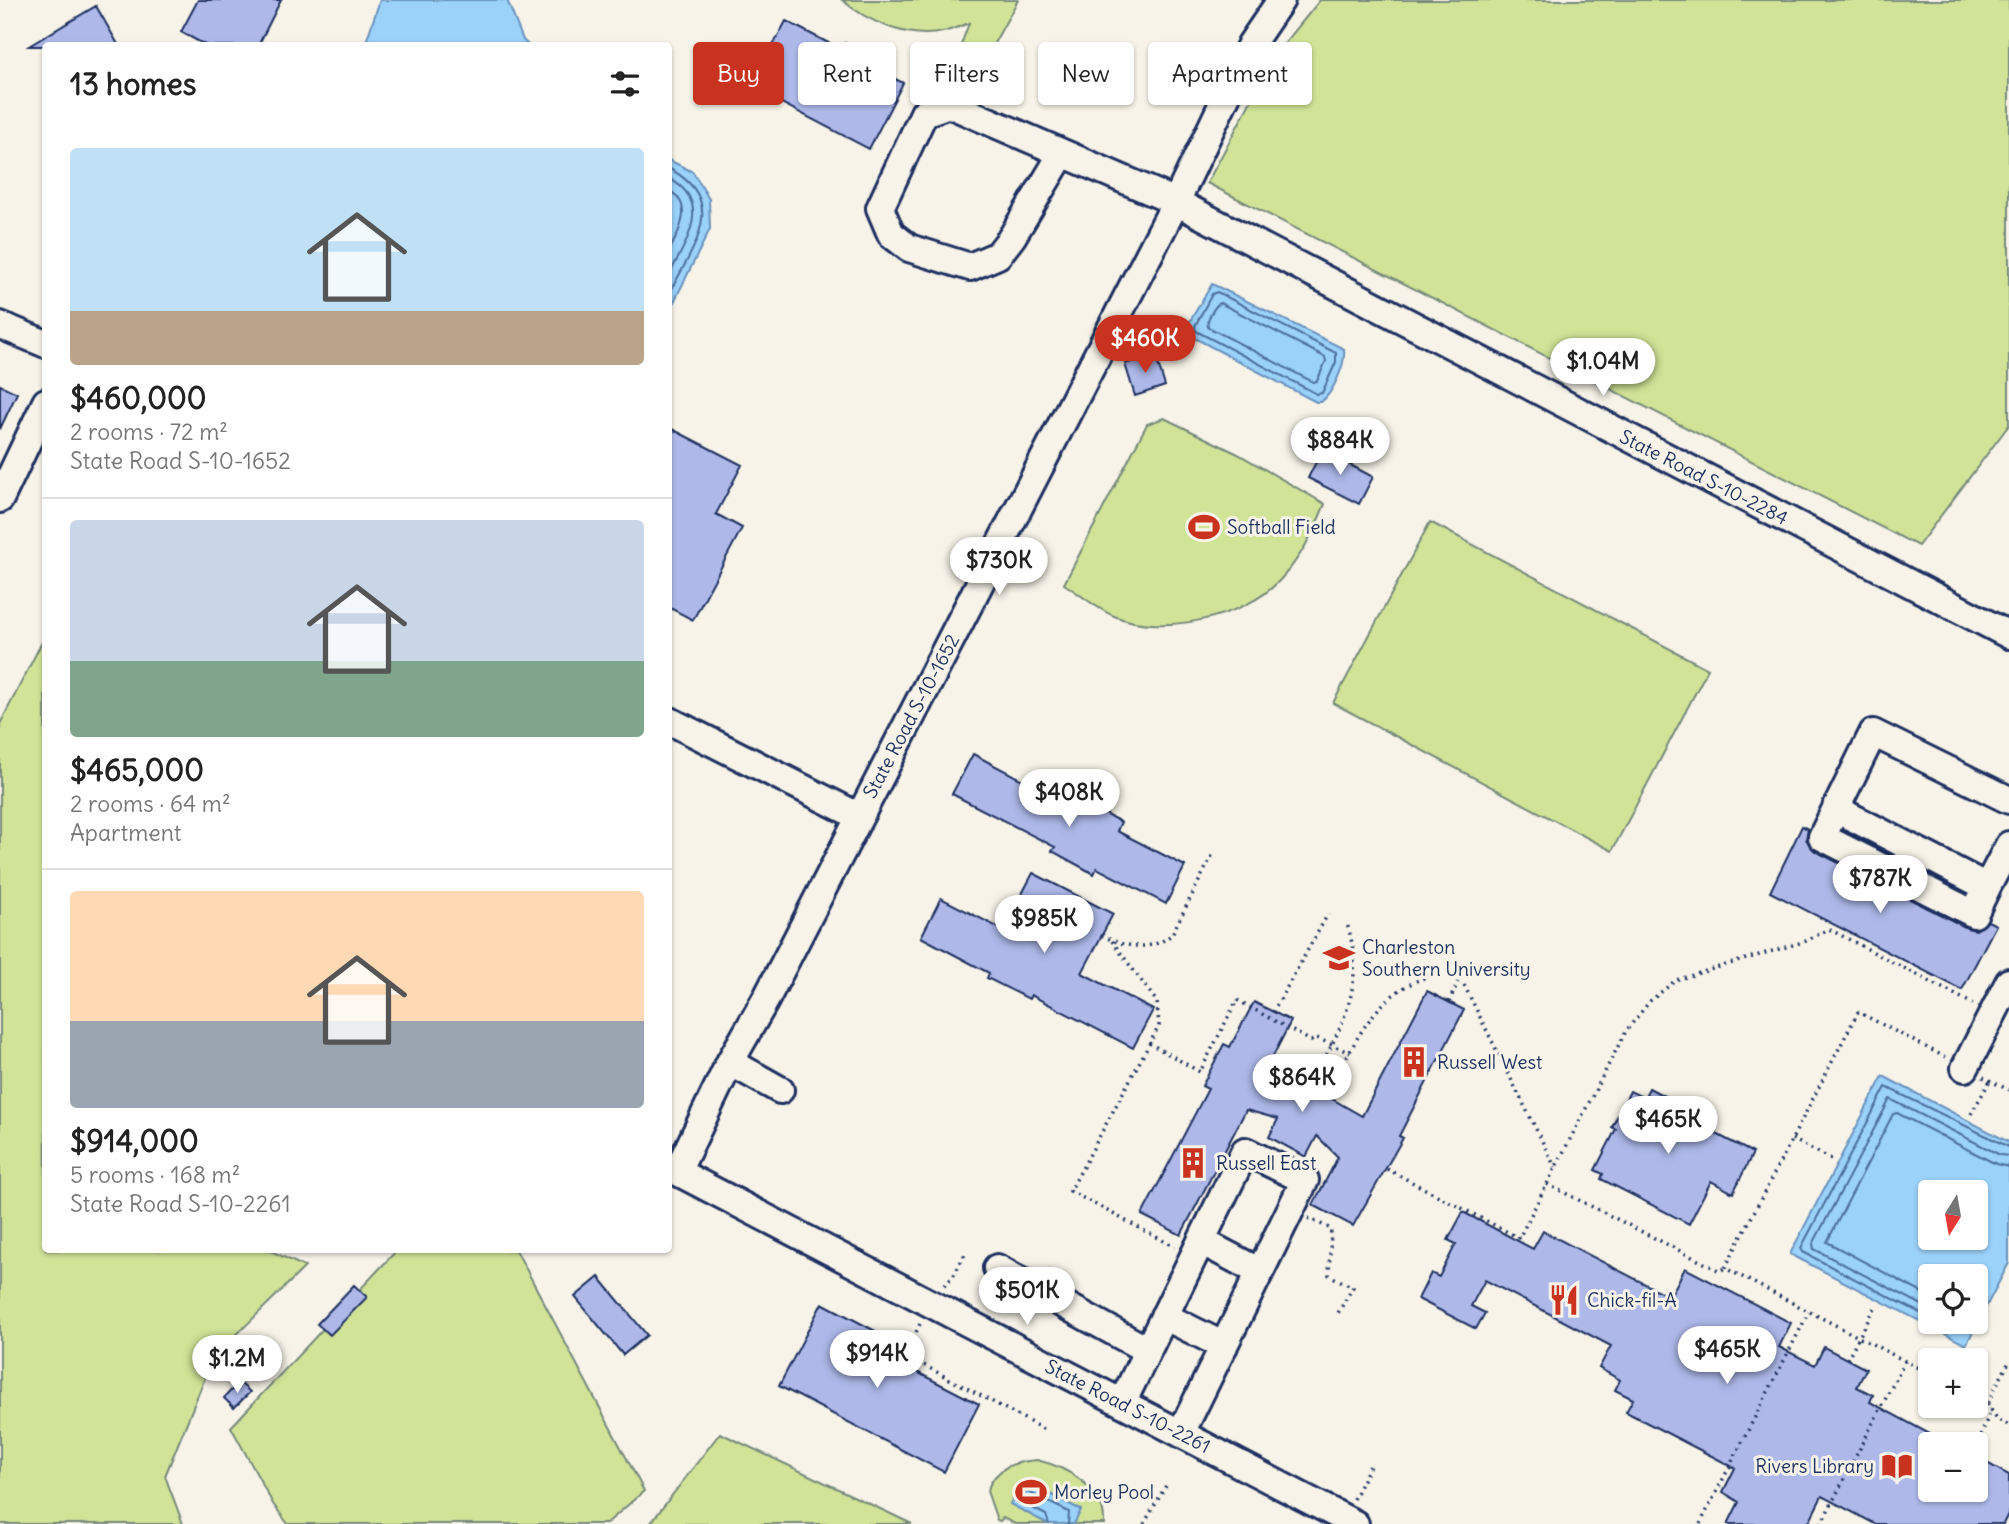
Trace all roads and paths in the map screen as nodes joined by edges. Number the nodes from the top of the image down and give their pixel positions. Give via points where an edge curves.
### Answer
1 (1281, 0) edge
2 (1062, 154) junction
3 (1176, 202) junction
4 (0, 325) edge
5 (42, 342) edge
6 (42, 410) edge
7 (0, 499) edge
8 (2009, 635) edge
9 (672, 722) edge
10 (2009, 800) edge
11 (858, 816) junction
12 (2008, 850) edge
13 (1213, 854) dead end
14 (1328, 914) dead end
15 (1347, 924) dead end
16 (1102, 935) dead end
17 (1112, 941) junction
18 (1440, 973) dead end
19 (1458, 982) dead end
20 (2009, 982) edge
21 (1464, 985) dead end
22 (1449, 1002) dead end
23 (1273, 1012) dead end
24 (1993, 1014) junction
25 (1149, 1043) junction
26 (1332, 1044) junction
27 (1349, 1054) junction
28 (730, 1062) junction
29 (1965, 1068) junction
30 (1990, 1081) junction
31 (1310, 1086) dead end
32 (780, 1090) dead end
33 (2009, 1090) edge
34 (1328, 1096) dead end
35 (1971, 1114) dead end
36 (1792, 1139) junction
37 (1833, 1160) dead end
38 (1556, 1167) junction
39 (673, 1169) edge
40 (1387, 1169) dead end
41 (1546, 1184) junction
42 (1291, 1209) junction
43 (1197, 1249) junction
44 (966, 1252) dead end
45 (997, 1268) dead end
46 (1725, 1268) junction
47 (1260, 1272) junction
48 (931, 1303) junction
49 (1877, 1304) dead end
50 (1809, 1311) junction
51 (1338, 1313) dead end
52 (1164, 1316) junction
53 (1859, 1337) junction
54 (1224, 1346) junction
55 (1147, 1350) junction
56 (1847, 1359) dead end
57 (1905, 1362) junction
58 (2009, 1362) edge
59 (1918, 1368) edge
60 (1988, 1402) edge
61 (1122, 1403) junction
62 (1988, 1405) edge
63 (1991, 1409) junction
64 (2008, 1423) edge
65 (1043, 1429) dead end
66 (1982, 1432) edge
67 (1181, 1433) junction
68 (1371, 1464) dead end
69 (1168, 1482) dead end
70 (1348, 1520) edge
71 (1144, 1524) edge
72 (1700, 1524) edge
73 (1821, 1524) edge

1 - 3 street, State Road S-10-1652 via 1251,44
2 - 2 street via 949,104 924,113 880,208 891,234 909,248 970,267 998,256
2 - 3 street, State Road S-10-2284
3 - 8 street, State Road S-10-2284
3 - 11 street, State Road S-10-1652
4 - 5 street
6 - 7 street
9 - 11 street
10 - 12 street via 1873,733 1836,808 1987,887
11 - 28 street, State Road S-10-1652
13 - 17 path via 1172,934 1163,942 1137,947
14 - 23 path
15 - 26 path via 1356,969 1346,1017
16 - 17 path
17 - 25 path via 1157,1002 1158,1026
18 - 27 path via 1418,978 1377,1008
19 - 22 path
20 - 24 street
21 - 38 path
24 - 29 street
24 - 38 path via 1829,929 1806,941 1676,980 1650,1001 1626,1031
25 - 26 path via 1200,1072 1237,1000 1311,1041 1317,1038
25 - 43 path via 1070,1191
26 - 27 path
26 - 31 path
27 - 34 path
28 - 32 street
28 - 39 street, State Road S-10-1652
29 - 30 path
29 - 36 path via 1858,1012
30 - 33 path
30 - 35 path
36 - 37 path
36 - 46 path
38 - 41 path
39 - 48 street, State Road S-10-2261
40 - 41 path via 1519,1238
41 - 46 path via 1720,1271
42 - 43 street via 1305,1181 1245,1151
42 - 47 street
42 - 51 path via 1331,1229 1329,1275 1353,1287
43 - 47 street
43 - 52 street
44 - 48 path
45 - 55 street
46 - 50 path
47 - 54 street
48 - 61 street, State Road S-10-2261
48 - 65 path via 905,1355
49 - 53 path
50 - 53 path
50 - 72 path
52 - 54 street
52 - 55 street
53 - 56 path
53 - 57 path
54 - 67 street
55 - 61 street
57 - 59 path
57 - 73 path
58 - 60 path
61 - 67 street, State Road S-10-2261
62 - 63 path
63 - 64 path via 1998,1420
63 - 66 path
67 - 70 street, State Road S-10-2261
68 - 70 path
69 - 71 path

